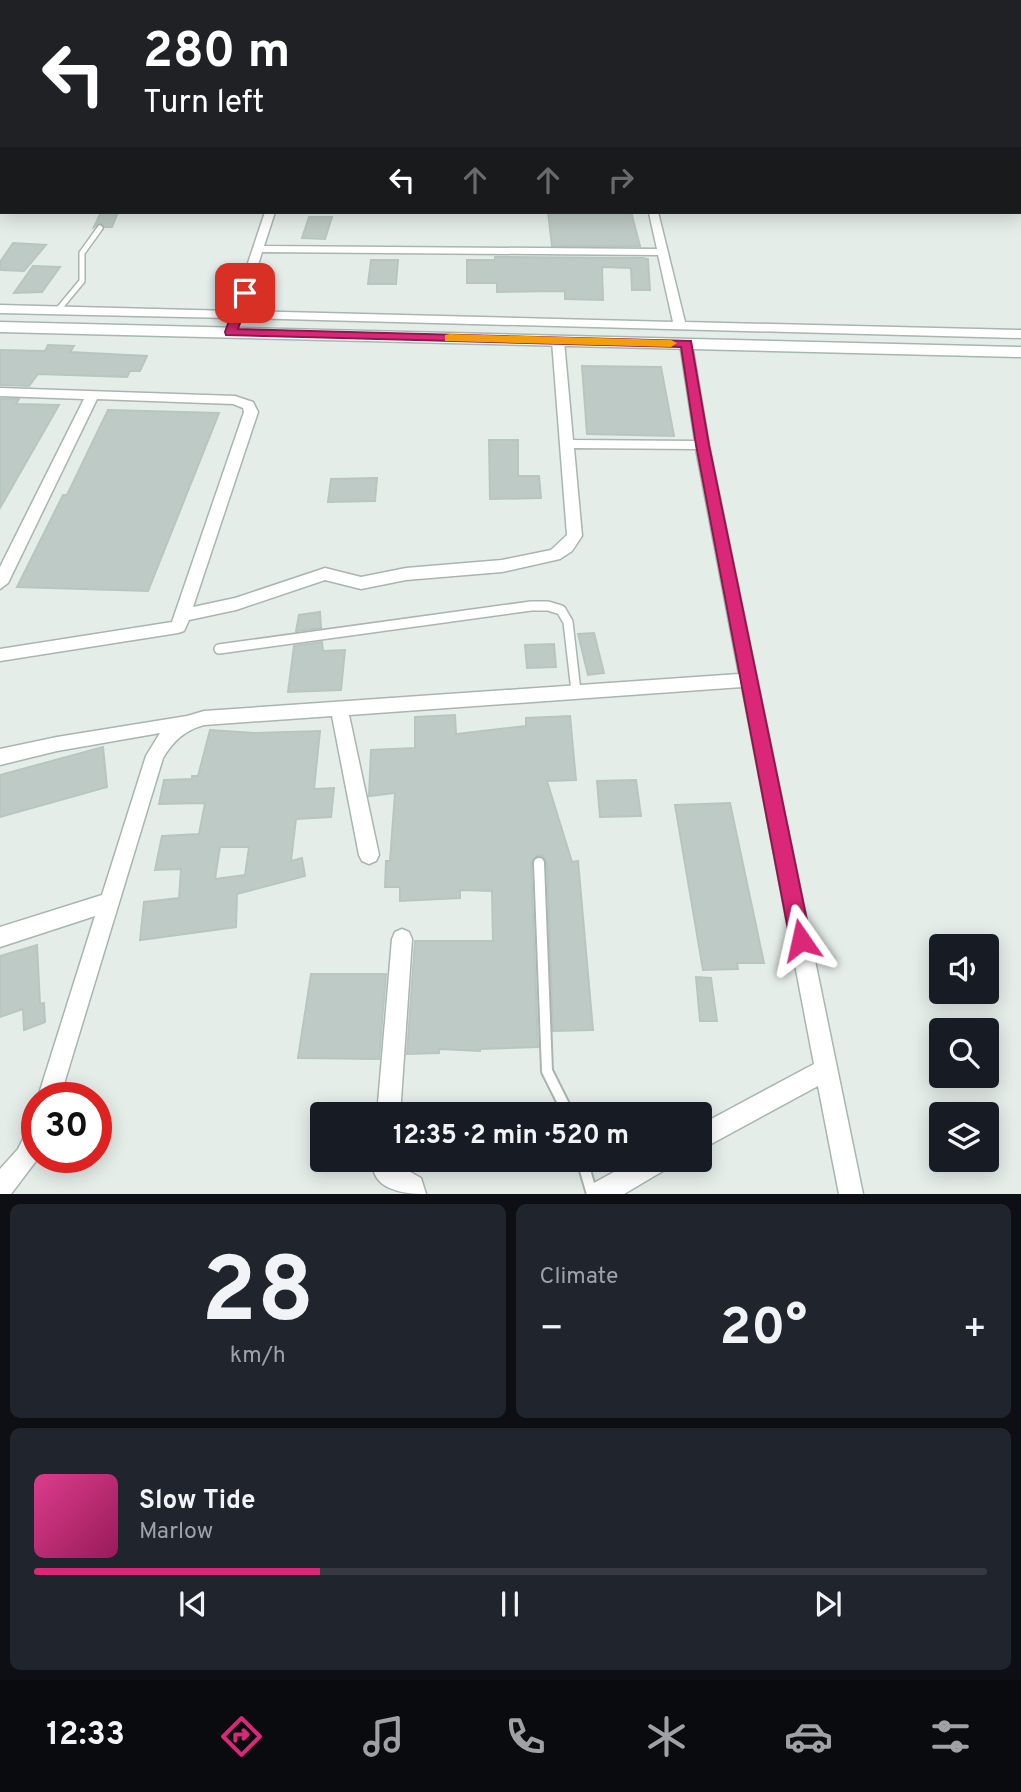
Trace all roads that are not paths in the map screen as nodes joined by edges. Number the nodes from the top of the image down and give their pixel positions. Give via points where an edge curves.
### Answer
1 (269, 214) edge
2 (654, 214) edge
3 (100, 228) dead end
4 (259, 249) junction
5 (663, 252) junction
6 (0, 309) edge
7 (58, 310) junction
8 (237, 315) junction
9 (680, 326) junction
10 (0, 327) edge
11 (231, 332) junction
12 (1021, 334) edge
13 (558, 341) junction
14 (686, 344) junction
15 (1021, 352) edge
16 (0, 392) edge
17 (92, 396) junction
18 (568, 444) junction
19 (702, 445) junction
20 (0, 583) edge
21 (182, 615) junction
22 (219, 649) dead end
23 (0, 655) edge
24 (750, 680) junction
25 (576, 691) junction
26 (340, 709) junction
27 (184, 722) junction
28 (0, 757) edge
29 (369, 855) dead end
30 (539, 863) dead end
31 (110, 902) junction
32 (0, 937) edge
33 (402, 939) dead end
34 (826, 1070) junction
35 (54, 1082) edge
36 (389, 1102) edge
37 (562, 1102) edge
38 (712, 1132) edge
39 (21, 1163) edge
40 (387, 1172) edge
41 (586, 1172) edge
42 (638, 1172) edge
43 (0, 1188) edge
44 (414, 1194) edge
45 (592, 1194) edge
46 (599, 1194) edge
47 (851, 1194) edge

1 - 4 street
2 - 5 street
3 - 7 lane via 82,253 82,281
4 - 5 street
4 - 8 street
5 - 9 street
6 - 7 street
7 - 8 street
8 - 9 street
8 - 11 street
9 - 12 street
10 - 11 main road
11 - 13 main road
13 - 14 main road
13 - 18 street
14 - 15 main road
14 - 19 street
16 - 17 street
17 - 20 street
17 - 21 street via 235,400 251,412
18 - 19 street
18 - 21 street via 575,536 555,555 361,583 325,574 236,604
19 - 24 street
21 - 23 street via 178,627
22 - 25 lane via 548,606 561,610 568,622
24 - 25 street
24 - 34 street
25 - 26 street
26 - 27 street
26 - 29 street
27 - 28 street
27 - 31 street via 163,740 155,756
30 - 37 lane via 547,1071
31 - 32 street
31 - 35 street
33 - 36 street
34 - 38 street
34 - 47 street
39 - 43 street
40 - 44 street via 412,1187
41 - 45 lane
42 - 46 street

